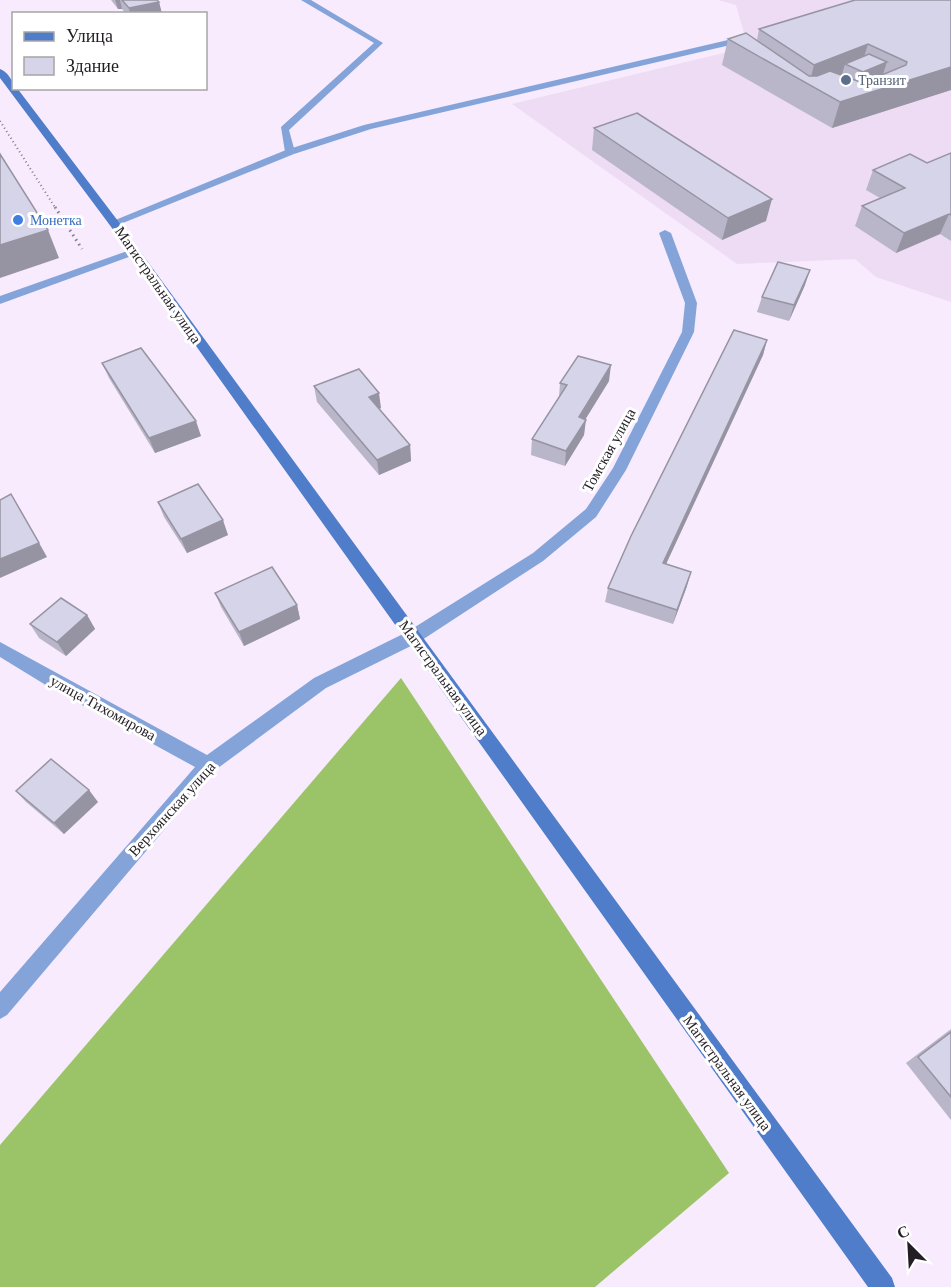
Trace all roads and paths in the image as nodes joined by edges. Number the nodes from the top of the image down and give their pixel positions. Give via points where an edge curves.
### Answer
1 (304, 0) edge
2 (757, 64) edge
3 (0, 72) edge
4 (12, 88) edge
5 (14, 90) edge
6 (0, 121) edge
7 (290, 152) junction
8 (114, 223) junction
9 (665, 233) dead end
10 (133, 252) junction
11 (93, 267) junction
12 (0, 300) edge
13 (413, 637) junction
14 (0, 649) edge
15 (208, 765) junction
16 (0, 1008) edge
17 (883, 1287) edge

1 - 7 lane via 380,43 284,129
2 - 7 street via 728,43 368,127
3 - 4 main road, Магистральная улица
5 - 8 main road, Магистральная улица
6 - 11 path
7 - 8 street
8 - 10 main road, Магистральная улица
9 - 13 street, Томская улица via 691,303 688,332 619,470 591,513 538,557
10 - 11 street
10 - 13 main road, Магистральная улица
11 - 12 street
13 - 15 street, Верхоянская улица via 320,683
13 - 17 main road, Магистральная улица
14 - 15 street, улица Тихомирова
15 - 16 street, Верхоянская улица

